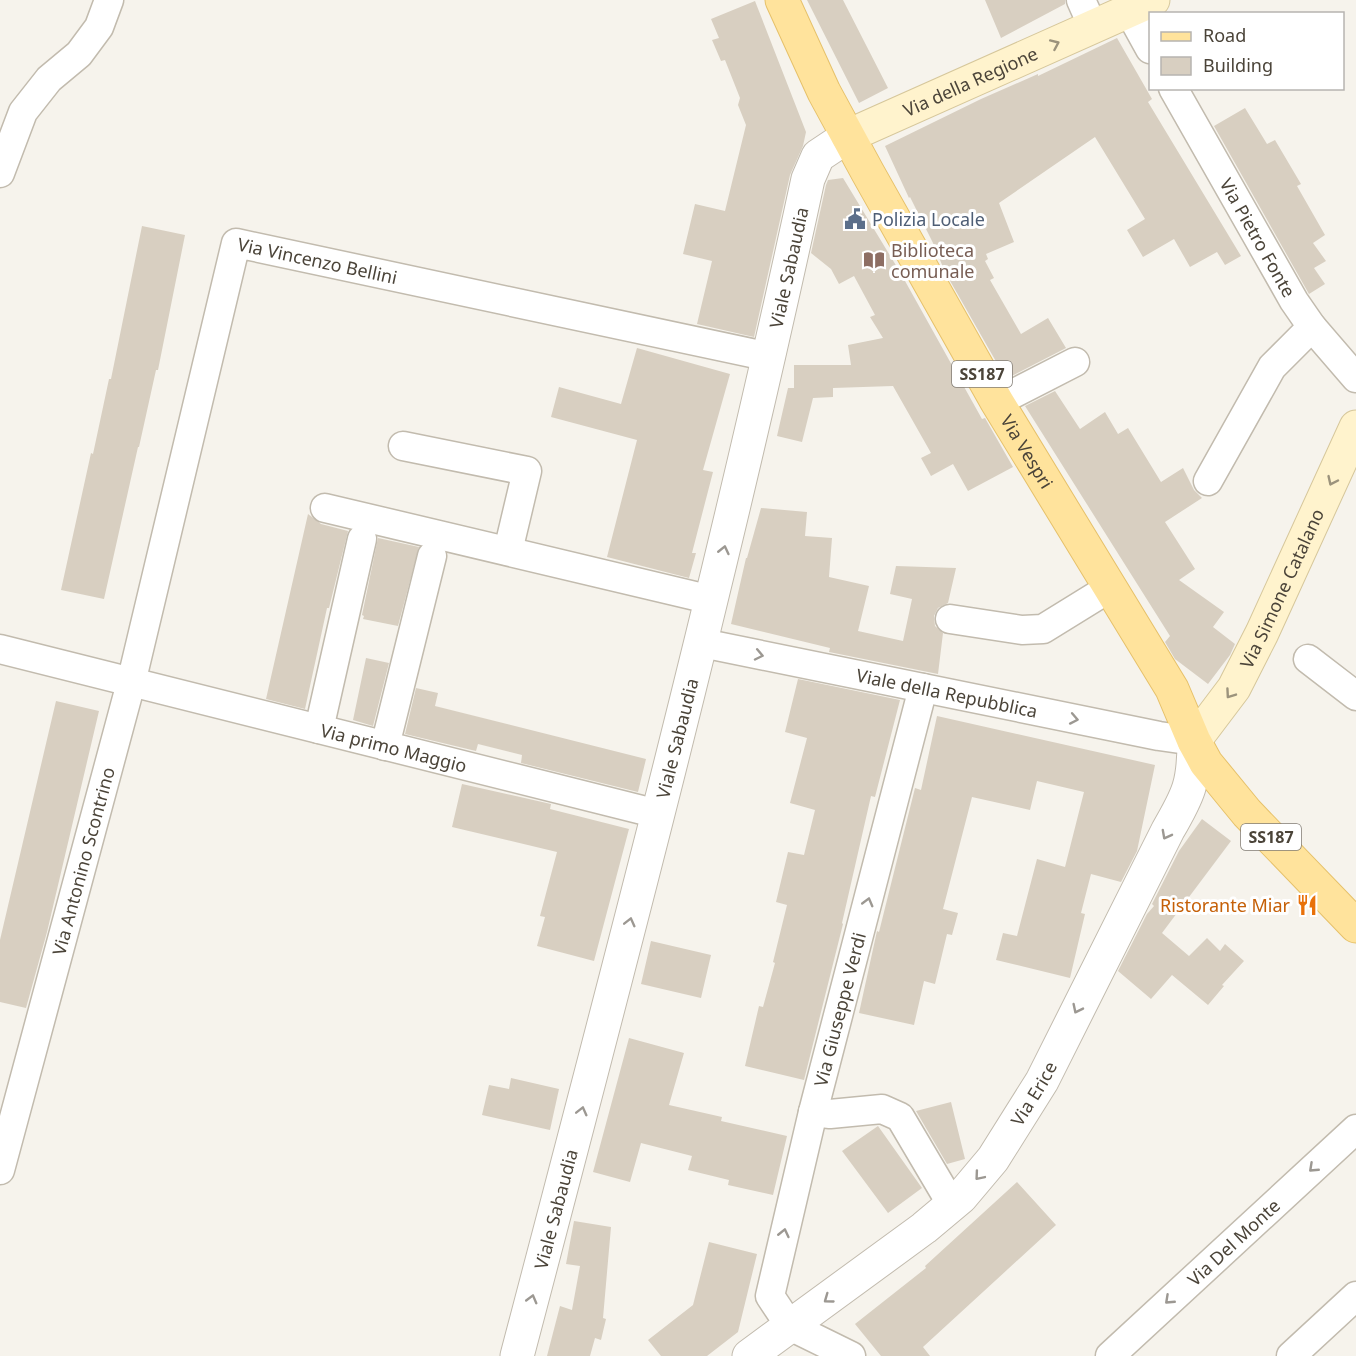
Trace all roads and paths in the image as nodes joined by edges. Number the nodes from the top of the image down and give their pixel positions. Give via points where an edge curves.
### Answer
1 (109, 0) edge
2 (782, 0) edge
3 (1141, 5) edge
4 (1086, 14) edge
5 (1149, 44) edge
6 (1174, 90) edge
7 (848, 136) junction
8 (0, 173) edge
9 (1312, 327) junction
10 (770, 357) junction
11 (1075, 362) dead end
12 (1356, 378) edge
13 (997, 402) junction
14 (1356, 427) edge
15 (403, 446) dead end
16 (1208, 481) dead end
17 (325, 508) dead end
18 (362, 539) dead end
19 (508, 551) junction
20 (432, 556) dead end
21 (1111, 587) junction
22 (712, 600) junction
23 (950, 619) dead end
24 (702, 644) junction
25 (0, 649) edge
26 (1308, 659) dead end
27 (131, 683) junction
28 (923, 688) junction
29 (1356, 696) edge
30 (319, 729) junction
31 (1194, 741) junction
32 (385, 746) junction
33 (1228, 792) junction
34 (1186, 799) junction
35 (658, 814) junction
36 (1356, 926) edge
37 (813, 1112) junction
38 (1356, 1129) edge
39 (0, 1170) edge
40 (952, 1205) junction
41 (1356, 1296) edge
42 (790, 1326) junction
43 (517, 1356) edge
44 (749, 1356) edge
45 (851, 1356) edge
46 (1110, 1356) edge
47 (1291, 1356) edge

1 - 8 street via 99,27 79,54 49,79 23,112
2 - 7 main road, Via Vespri / SS187
3 - 4 main road, Via della Regione
3 - 5 street
7 -> 4 main road, Via della Regione
6 - 9 street, Via Pietro Fonte
7 - 10 street, Viale Sabaudia via 818,156 808,179
7 - 13 main road, Via Vespri / SS187
9 - 12 street, Via Pietro Fonte
9 - 16 street via 1272,367
22 -> 10 street, Viale Sabaudia
10 - 27 street, Via Vincenzo Bellini via 237,243
11 - 13 street
13 - 21 main road, Via Vespri / SS187
14 -> 31 main road, Via Simone Catalano via 1234,688
15 - 19 street via 527,471
17 - 19 street
18 - 30 street
19 - 22 street
20 - 32 street
21 - 23 street via 1043,629 1022,630
21 - 31 main road, Via Vespri / SS187 via 1172,689
22 - 24 street, Viale Sabaudia
24 -> 28 street, Viale della Repubblica
24 - 35 street, Viale Sabaudia
25 - 27 street
26 - 29 street
27 - 30 street, Via primo Maggio
27 - 39 street, Via Antonino Scontrino
28 -> 31 street, Viale della Repubblica
37 -> 28 street, Via Giuseppe Verdi
30 - 32 street, Via primo Maggio
31 - 33 main road, SS187
31 - 34 street, Via Erice via 1194,772
32 - 35 street, Via primo Maggio
33 - 34 street
33 - 36 main road, SS187
34 -> 40 street, Via Erice via 1042,1081 993,1159
43 -> 35 street, Viale Sabaudia
37 - 40 street via 882,1108 900,1117
42 -> 37 street, Via Giuseppe Verdi via 770,1296
38 -> 46 street, Via Del Monte
40 -> 42 street, Via Erice
41 - 47 street
42 - 44 street, Via Erice
42 - 45 street

